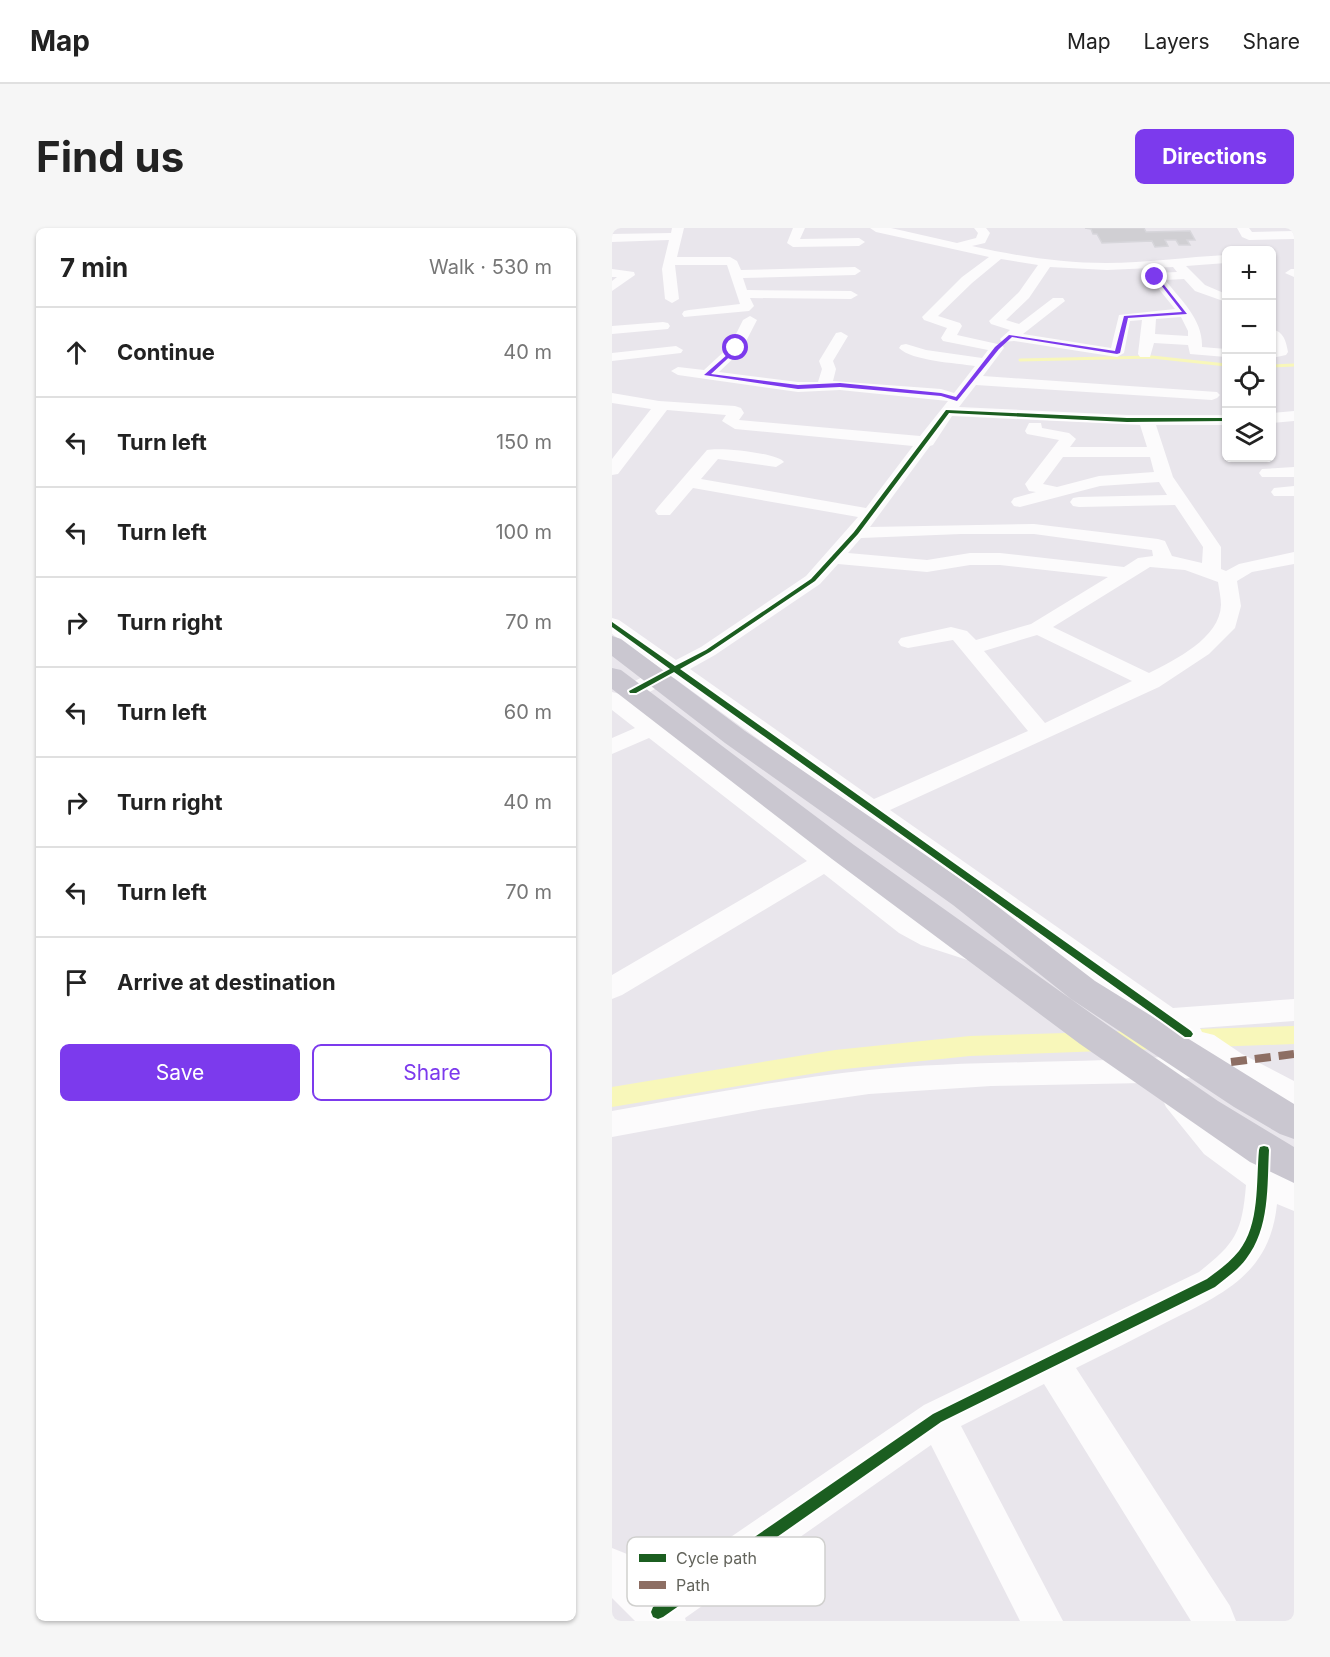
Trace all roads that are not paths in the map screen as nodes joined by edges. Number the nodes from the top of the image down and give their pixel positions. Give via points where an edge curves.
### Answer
1 (799, 228) edge
2 (861, 228) edge
3 (876, 228) edge
4 (980, 228) edge
5 (1243, 228) edge
6 (677, 232) edge
7 (1294, 236) edge
8 (612, 238) edge
9 (957, 247) junction
10 (999, 255) junction
11 (857, 257) junction
12 (1222, 259) edge
13 (669, 261) junction
14 (1047, 262) junction
15 (1176, 263) junction
16 (1109, 266) junction
17 (612, 273) edge
18 (735, 274) junction
19 (1187, 274) junction
20 (1122, 280) dead end
21 (612, 287) edge
22 (741, 294) junction
23 (1222, 296) edge
24 (672, 299) dead end
25 (1058, 301) dead end
26 (1185, 313) junction
27 (689, 314) dead end
28 (1150, 315) junction
29 (750, 320) dead end
30 (663, 326) dead end
31 (612, 330) edge
32 (1016, 332) junction
33 (1276, 332) edge
34 (841, 336) dead end
35 (1147, 338) junction
36 (1196, 342) junction
37 (906, 348) dead end
38 (676, 350) dead end
39 (1222, 353) edge
40 (1276, 353) edge
41 (1145, 354) dead end
42 (612, 357) edge
43 (989, 357) junction
44 (678, 371) dead end
45 (707, 375) junction
46 (972, 380) junction
47 (824, 385) junction
48 (1129, 390) junction
49 (1212, 395) dead end
50 (612, 398) edge
51 (661, 405) junction
52 (952, 405) junction
53 (1294, 416) edge
54 (1045, 417) junction
55 (1276, 418) edge
56 (1127, 420) junction
57 (1147, 420) junction
58 (1222, 420) edge
59 (927, 442) junction
60 (1057, 452) junction
61 (1156, 452) junction
62 (776, 462) dead end
63 (612, 470) edge
64 (1294, 472) edge
65 (1268, 473) dead end
66 (1164, 477) junction
67 (689, 482) junction
68 (1057, 492) junction
69 (1178, 500) junction
70 (1020, 502) dead end
71 (1079, 502) dead end
72 (664, 511) dead end
73 (869, 514) junction
74 (856, 533) junction
75 (835, 558) junction
76 (1294, 558) edge
77 (1163, 561) junction
78 (1127, 573) junction
79 (1219, 575) junction
80 (612, 624) edge
81 (1038, 628) junction
82 (908, 642) dead end
83 (612, 644) edge
84 (970, 648) junction
85 (1151, 682) junction
86 (638, 683) edge
87 (651, 729) junction
88 (1042, 733) junction
89 (612, 747) edge
90 (874, 808) junction
91 (824, 863) junction
92 (984, 955) junction
93 (612, 988) edge
94 (1294, 1010) edge
95 (1174, 1051) junction
96 (1288, 1107) edge
97 (612, 1124) edge
98 (1273, 1165) edge
99 (1294, 1197) edge
100 (1051, 1362) junction
101 (937, 1418) junction
102 (773, 1537) edge
103 (612, 1569) edge
104 (627, 1583) edge
105 (651, 1606) edge
106 (677, 1606) edge
107 (662, 1617) edge
108 (1042, 1621) edge
109 (1215, 1621) edge

1 - 11 street via 793,243
2 - 11 street
3 - 9 street
4 - 9 street via 984,233 981,240
5 - 7 street via 1249,236
6 - 8 street
6 - 13 street
9 - 10 street
10 - 14 street
10 - 43 street via 929,317 955,326 948,338
11 - 18 street
11 - 22 street via 850,301
12 - 15 street
13 - 18 street via 730,261
13 - 24 street
14 - 16 street
14 - 32 street via 1024,296 996,321
15 - 16 street
15 - 19 street
16 - 20 street
17 - 21 street via 629,275
18 - 22 street
19 - 23 street via 1200,288
19 - 26 street via 1155,277
22 - 27 street via 747,306 744,308
25 - 32 street
26 - 28 street
26 - 36 street
28 - 32 street via 1124,318 1117,353
28 - 35 street
29 - 45 street via 736,348
30 - 31 street
32 - 43 street
33 - 40 street via 1281,352
34 - 47 street via 826,361 829,369
35 - 36 street
35 - 41 street
36 - 39 street via 1196,351
37 - 43 street via 924,354
38 - 42 street
43 - 46 street
44 - 45 street
45 - 47 street via 798,387
46 - 48 street
46 - 52 street
47 - 52 street via 941,394
48 - 49 street
48 - 56 street
50 - 51 street
51 - 59 street via 735,411 730,421 735,424
51 - 63 street
52 - 54 street
52 - 59 street
53 - 55 street
54 - 56 street
54 - 60 street via 1033,431 1067,437
56 - 57 street
57 - 58 street
57 - 61 street
59 - 73 street
60 - 61 street
60 - 68 street via 1034,485
61 - 66 street
62 - 67 street via 718,453
64 - 65 street
66 - 68 street via 1098,481
66 - 69 street
67 - 72 street
67 - 73 street
68 - 70 street
69 - 71 street
69 - 79 street via 1210,542
73 - 74 street
74 - 75 street
74 - 77 street via 1062,531 1158,545
75 - 78 street via 927,566 984,558
75 - 86 street via 799,590 723,642
76 - 79 street
77 - 78 street via 1145,562
77 - 79 street
78 - 81 street
79 - 85 street via 1231,606 1225,628 1202,650
80 - 86 street
81 - 84 street
81 - 85 street
82 - 84 street via 951,633 960,635
83 - 86 highway
84 - 88 street
85 - 88 street
86 - 87 street
86 - 90 street
86 - 92 highway via 843,852
86 - 95 highway via 735,736 964,897 1083,990
87 - 89 street
87 - 91 street
88 - 90 street
90 - 95 street
91 - 92 street via 909,927 940,942
91 - 93 street
92 - 95 highway via 1093,1034
94 - 95 street
95 - 96 highway
95 - 97 street via 991,1074 869,1082
95 - 98 highway
98 - 99 street
98 - 100 street via 1250,1243 1233,1266 1211,1283
100 - 101 street
100 - 109 street
101 - 102 street
101 - 108 street
103 - 104 street
105 - 107 street
106 - 107 street

